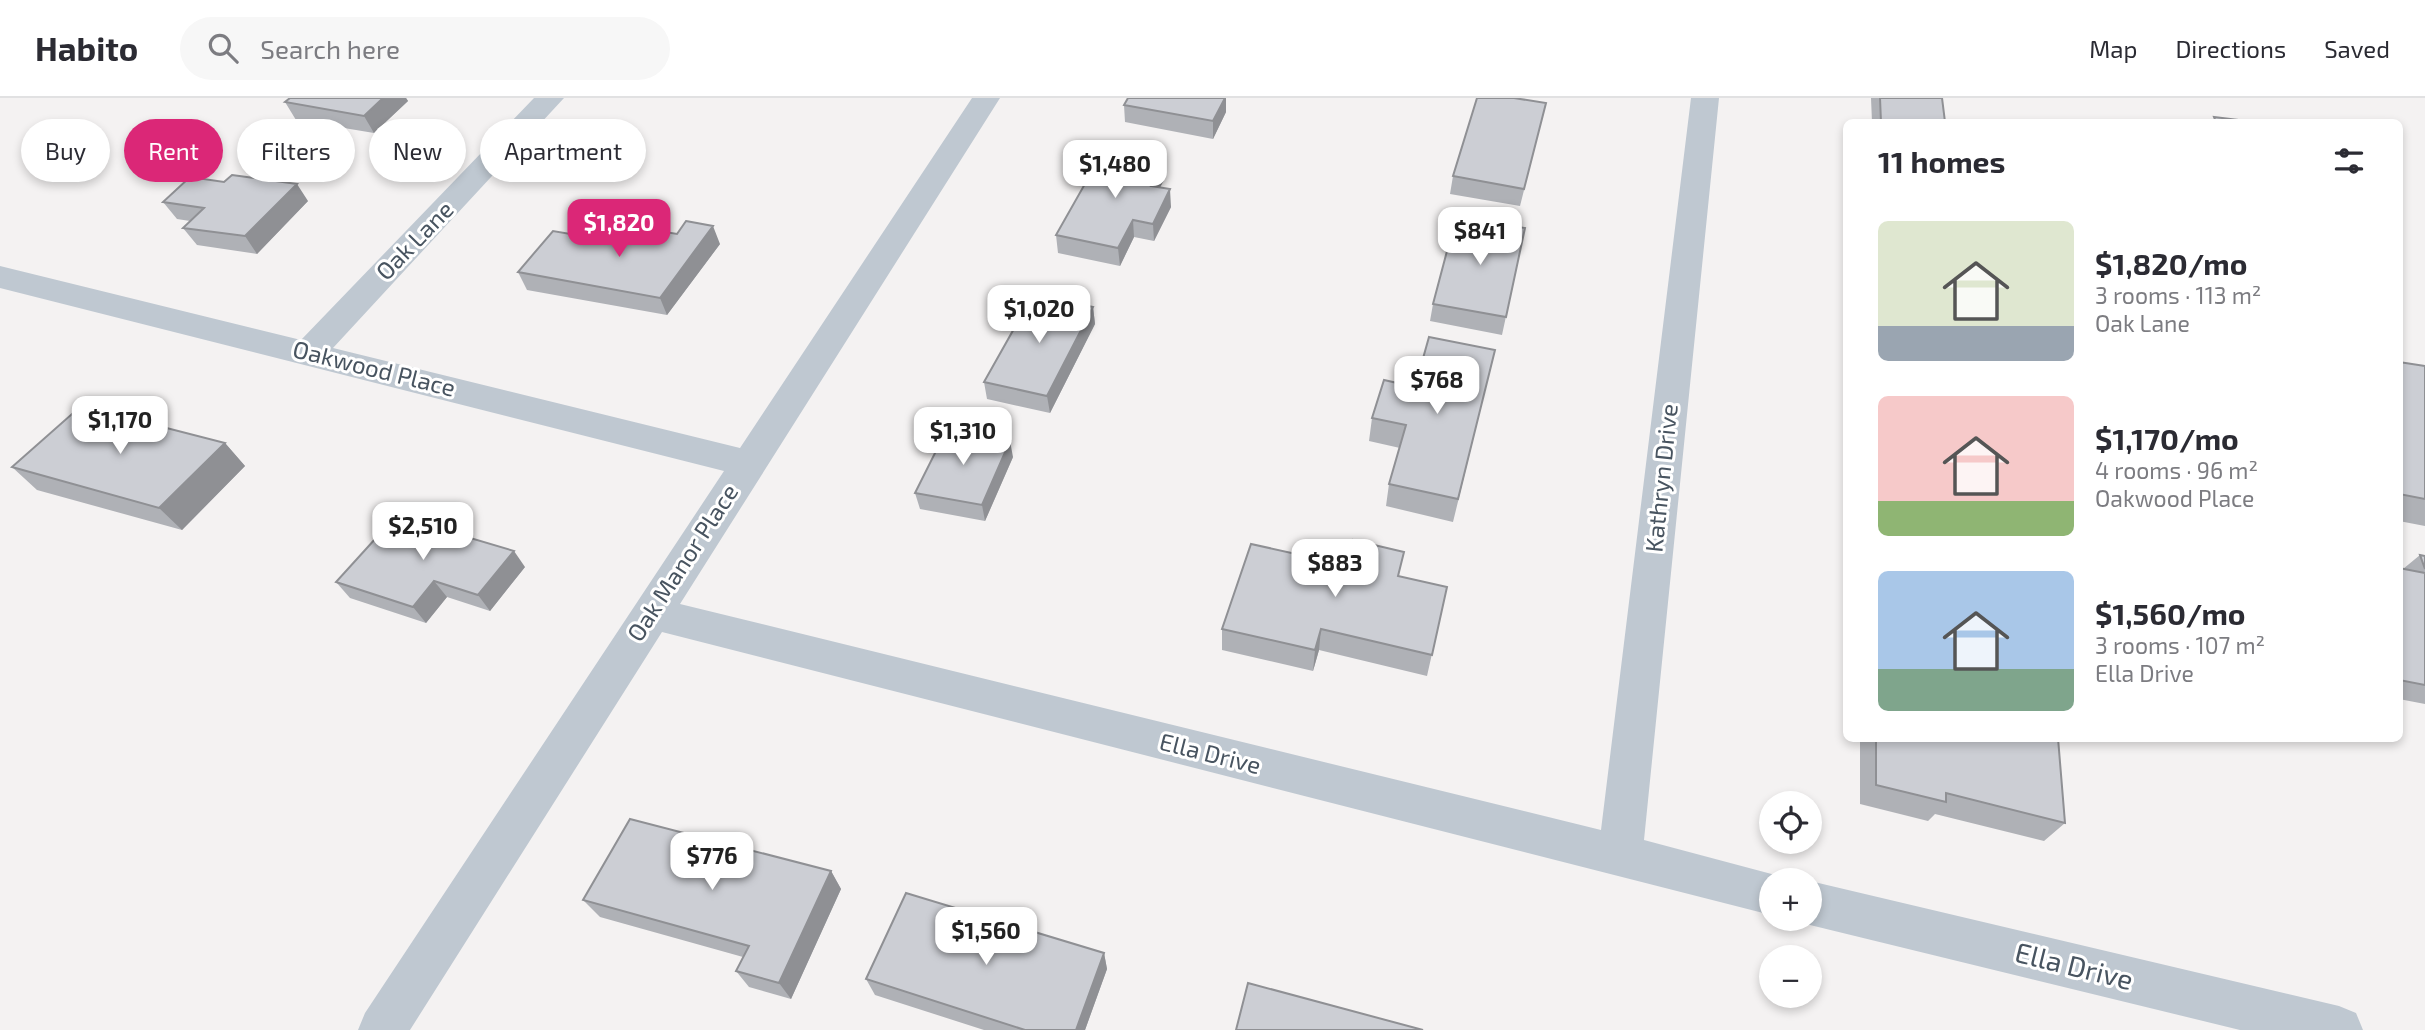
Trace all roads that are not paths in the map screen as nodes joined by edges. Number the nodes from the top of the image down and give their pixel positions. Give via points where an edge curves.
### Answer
1 (550, 98) edge
2 (986, 98) edge
3 (1705, 98) edge
4 (0, 277) edge
5 (308, 353) junction
6 (747, 463) junction
7 (650, 613) junction
8 (1620, 857) junction
9 (1759, 890) edge
10 (1822, 906) edge
11 (382, 1030) edge
12 (2339, 1030) edge

1 - 5 street, Oak Lane
2 - 6 street, Oak Manor Place
3 - 8 street, Kathryn Drive
4 - 5 street, Oakwood Place
5 - 6 street, Oakwood Place
6 - 7 street, Oak Manor Place
7 - 8 street, Ella Drive
7 - 11 street, Oak Manor Place
8 - 9 street, Ella Drive
10 - 12 street, Ella Drive

